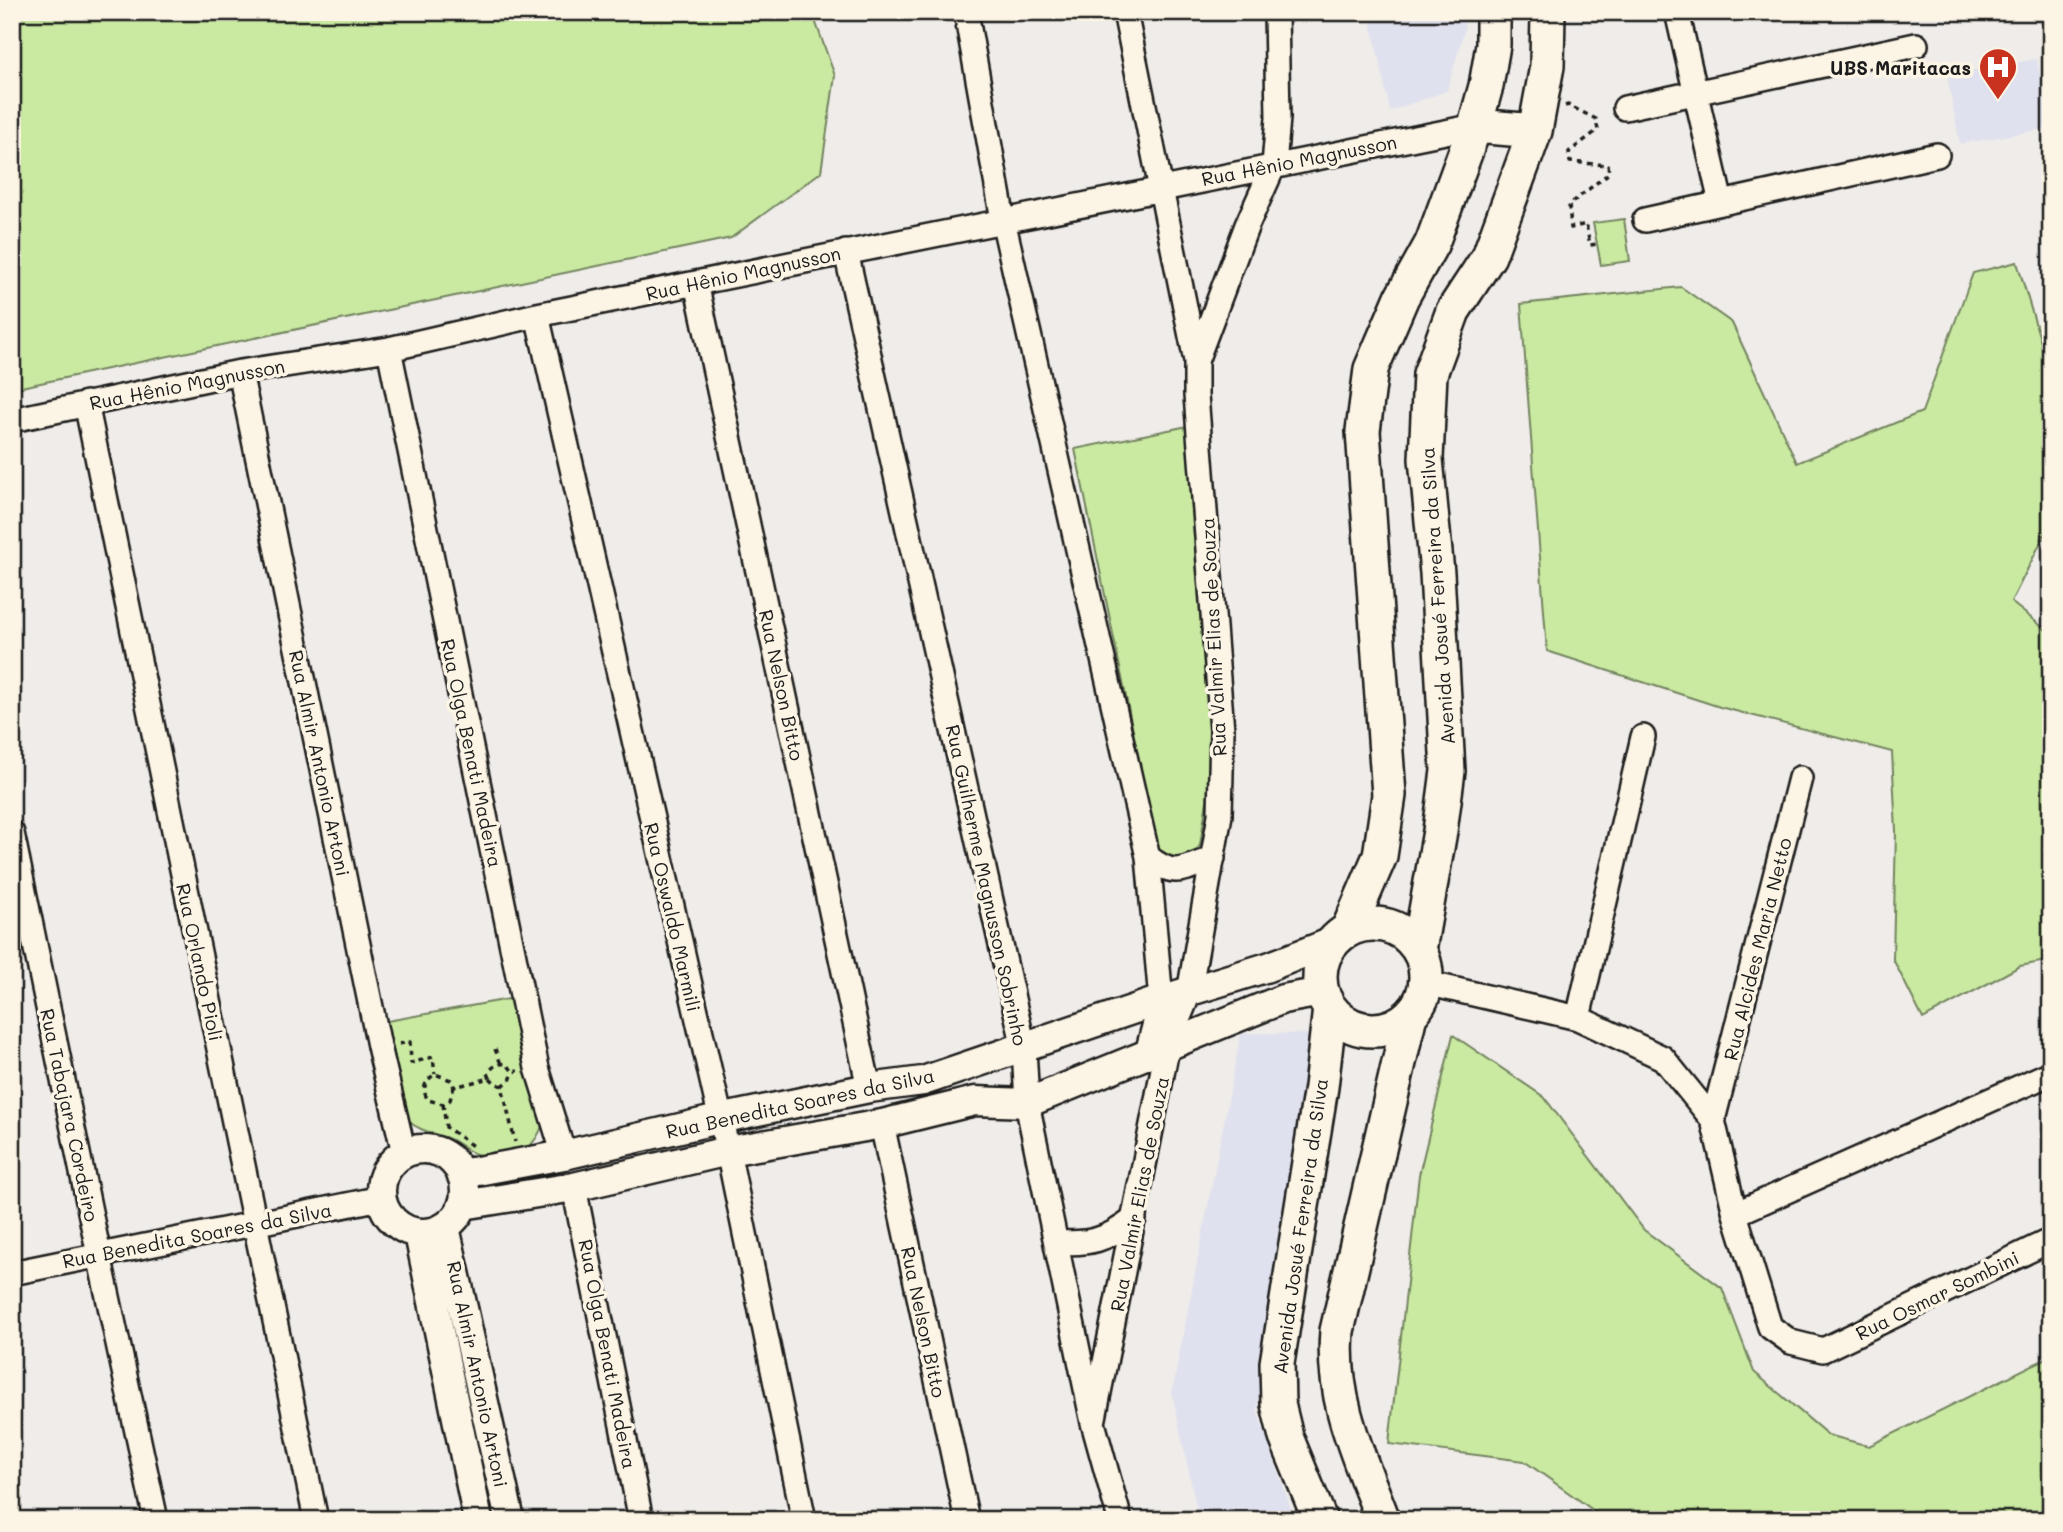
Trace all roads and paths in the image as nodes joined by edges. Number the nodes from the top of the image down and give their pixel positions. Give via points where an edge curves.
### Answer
1 (966, 12) edge
2 (1125, 12) edge
3 (1276, 12) edge
4 (1493, 12) edge
5 (1548, 12) edge
6 (1677, 12) edge
7 (1916, 45) dead end
8 (1696, 94) junction
9 (1625, 108) dead end
10 (1537, 121) junction
11 (1475, 126) junction
12 (1937, 155) dead end
13 (1274, 165) junction
14 (1160, 188) junction
15 (1721, 203) junction
16 (1003, 220) junction
17 (1645, 220) dead end
18 (1597, 244) dead end
19 (846, 252) junction
20 (696, 283) junction
21 (537, 315) junction
22 (389, 349) junction
23 (1196, 361) junction
24 (240, 372) junction
25 (86, 403) junction
26 (12, 420) edge
27 (1643, 737) dead end
28 (1800, 778) dead end
29 (12, 833) edge
30 (1149, 857) junction
31 (1213, 859) junction
32 (1340, 936) junction
33 (1419, 950) junction
34 (1426, 984) junction
35 (1189, 993) junction
36 (1161, 1000) junction
37 (1326, 1000) junction
38 (1410, 1015) junction
39 (1578, 1018) junction
40 (379, 1046) junction
41 (1024, 1048) junction
42 (1158, 1048) junction
43 (495, 1049) dead end
44 (501, 1064) junction
45 (537, 1068) junction
46 (513, 1072) junction
47 (2051, 1073) edge
48 (435, 1074) junction
49 (490, 1078) junction
50 (502, 1086) junction
51 (454, 1087) junction
52 (869, 1088) junction
53 (1027, 1103) junction
54 (443, 1104) junction
55 (719, 1119) junction
56 (1713, 1121) junction
57 (882, 1124) junction
58 (517, 1147) dead end
59 (481, 1150) dead end
60 (728, 1151) junction
61 (404, 1153) junction
62 (564, 1155) junction
63 (461, 1174) junction
64 (574, 1187) junction
65 (381, 1198) junction
66 (463, 1205) junction
67 (1735, 1214) junction
68 (1134, 1219) junction
69 (254, 1223) junction
70 (432, 1231) junction
71 (2051, 1240) edge
72 (1056, 1242) junction
73 (99, 1255) junction
74 (12, 1273) edge
75 (1093, 1423) junction
76 (156, 1520) edge
77 (316, 1520) edge
78 (478, 1520) edge
79 (510, 1520) edge
80 (641, 1520) edge
81 (804, 1520) edge
82 (967, 1520) edge
83 (1120, 1520) edge
84 (1320, 1520) edge
85 (1383, 1520) edge

1 - 16 street
2 - 14 street, Rua Valmir Elias de Souza
3 - 13 street
4 - 11 main road via 1493,45
5 - 10 main road, Avenida Josué Ferreira da Silva via 1547,66
6 - 8 street
7 - 8 street
8 - 9 street
8 - 15 street
10 - 11 main road
10 - 18 path via 1568,105 1596,119 1598,130 1569,152 1570,162 1608,165 1609,173 1569,205 1571,228 1586,224 1590,245
10 - 33 main road, Avenida Josué Ferreira da Silva via 1489,256 1453,311 1430,374 1426,459 1448,771
11 - 13 street, Rua Hênio Magnusson
11 - 32 main road via 1432,243 1371,369 1363,431 1389,795 1380,856
12 - 15 street
13 - 14 street, Rua Hênio Magnusson
13 - 23 street
14 - 16 street, Rua Hênio Magnusson
14 - 23 street, Rua Valmir Elias de Souza
15 - 17 street
16 - 19 street, Rua Hênio Magnusson
16 - 30 street
19 - 20 street, Rua Hênio Magnusson
19 - 41 street, Rua Guilherme Magnusson Sobrinho
20 - 21 street, Rua Hênio Magnusson
20 - 52 street, Rua Nelson Bitto
21 - 22 street, Rua Hênio Magnusson
21 - 55 street, Rua Oswaldo Marmili
22 - 24 street, Rua Hênio Magnusson
22 - 45 street, Rua Olga Benati Madeira
23 - 31 street, Rua Valmir Elias de Souza via 1222,730 1220,815
24 - 25 street, Rua Hênio Magnusson
24 - 40 street, Rua Almir Antonio Artoni
25 - 26 street, Rua Hênio Magnusson
25 - 69 street, Rua Orlando Pioli
27 - 39 street
28 - 56 street, Rua Alcides Maria Netto
29 - 73 street, Rua Tabajara Cordeiro
30 - 31 street via 1164,870 1179,871
30 - 36 street
31 - 35 street, Rua Valmir Elias de Souza
32 - 33 main road via 1360,925 1377,924 1394,928
32 - 35 street, Rua Benedita Soares da Silva via 1268,967
32 - 37 main road via 1323,957 1319,974
33 - 34 main road
34 - 38 main road
34 - 39 street
35 - 36 street, Rua Benedita Soares da Silva
35 - 42 street, Rua Valmir Elias de Souza
36 - 41 street, Rua Benedita Soares da Silva
36 - 42 street
37 - 38 main road via 1343,1021 1359,1029 1395,1026
37 - 42 street, Rua Benedita Soares da Silva via 1283,999
37 - 84 main road, Avenida Josué Ferreira da Silva via 1321,1087 1277,1363 1278,1405 1286,1437
38 - 85 main road via 1334,1356 1341,1405
39 - 56 street via 1663,1058
40 - 48 path via 410,1042 411,1063 433,1057
40 - 61 street, Rua Almir Antonio Artoni
41 - 52 street, Rua Benedita Soares da Silva via 923,1081
41 - 53 street, Rua Guilherme Magnusson Sobrinho
42 - 53 street, Rua Benedita Soares da Silva
42 - 68 street, Rua Valmir Elias de Souza
43 - 44 path
44 - 46 path
44 - 49 path via 488,1073
45 - 46 path
45 - 62 street, Rua Olga Benati Madeira
46 - 50 path
47 - 67 street
48 - 51 path via 451,1080
48 - 54 path via 428,1078 425,1094 428,1100
49 - 50 path
49 - 51 path
50 - 58 path
51 - 54 path via 450,1100
52 - 55 street, Rua Benedita Soares da Silva
53 - 57 street, Rua Benedita Soares da Silva via 975,1101
53 - 72 street, Rua Guilherme Magnusson Sobrinho
54 - 59 path via 446,1126
55 - 60 street, Rua Oswaldo Marmili
55 - 62 street, Rua Benedita Soares da Silva
56 - 67 street
57 - 60 street, Rua Benedita Soares da Silva
57 - 82 street, Rua Nelson Bitto
60 - 64 street, Rua Benedita Soares da Silva
60 - 81 street, Rua Oswaldo Marmili
61 - 63 street via 432,1149 456,1164
61 - 65 street via 385,1172
62 - 63 street, Rua Benedita Soares da Silva
63 - 66 street via 466,1191
64 - 66 street, Rua Benedita Soares da Silva
64 - 80 street, Rua Olga Benati Madeira
65 - 69 street, Rua Benedita Soares da Silva
65 - 70 street via 394,1222 405,1230
66 - 70 street via 456,1218
67 - 71 street, Rua Osmar Sombini via 1770,1327 1791,1342 1823,1350
68 - 72 street via 1101,1239 1079,1244
68 - 75 street, Rua Valmir Elias de Souza
69 - 73 street, Rua Benedita Soares da Silva
69 - 77 street, Rua Orlando Pioli
70 - 78 street, Rua Almir Antonio Artoni
70 - 79 street, Rua Almir Antonio Artoni
72 - 75 street, Rua Guilherme Magnusson Sobrinho
73 - 74 street, Rua Benedita Soares da Silva
73 - 76 street, Rua Tabajara Cordeiro
75 - 83 street, Rua Guilherme Magnusson Sobrinho

